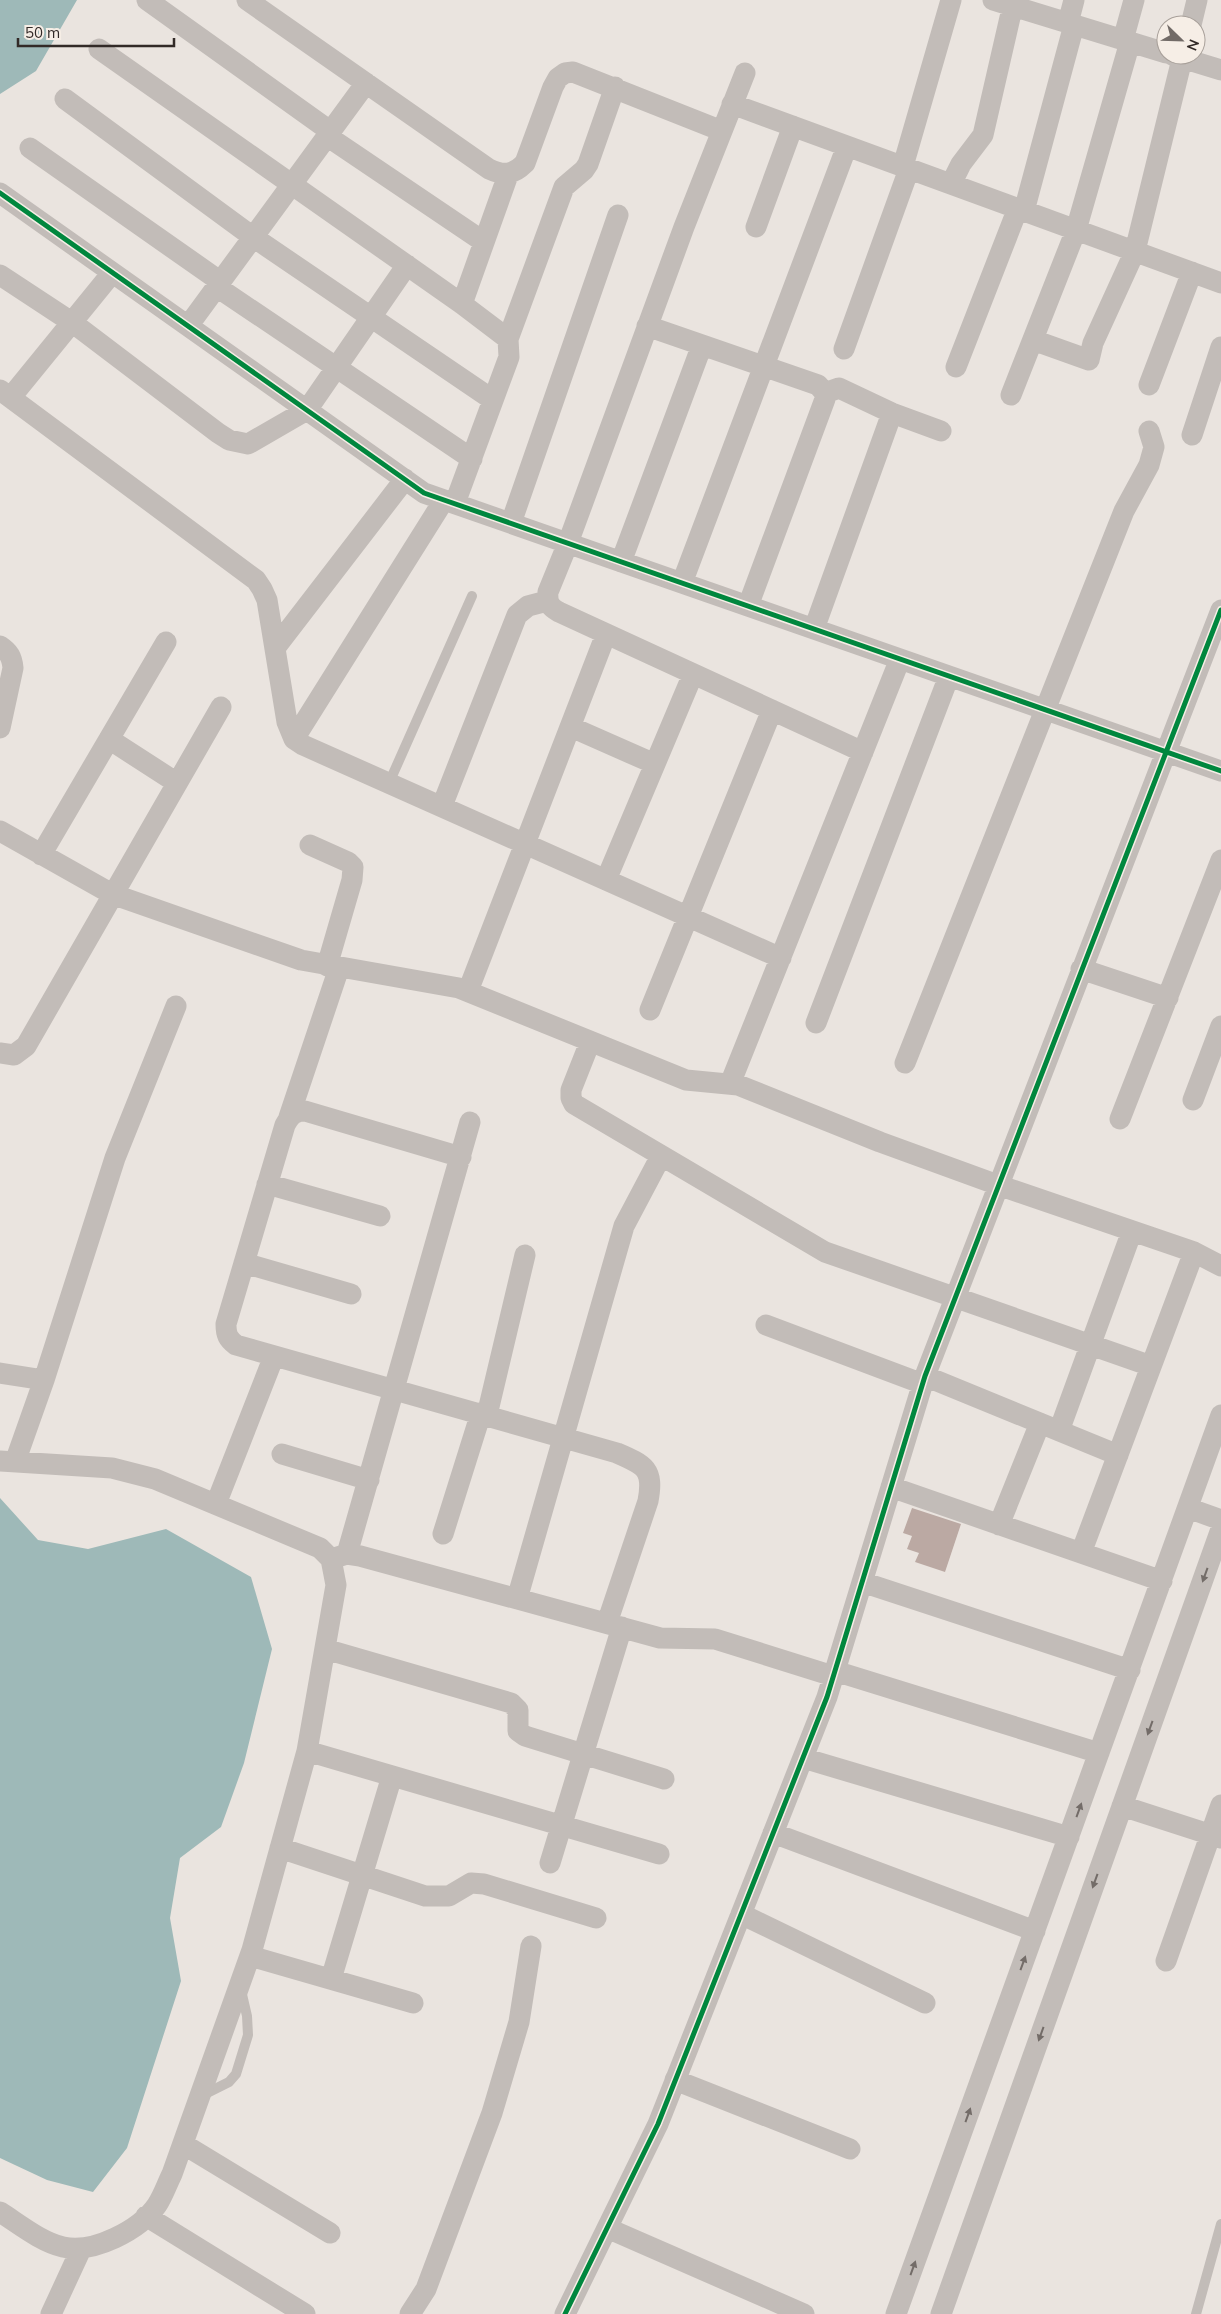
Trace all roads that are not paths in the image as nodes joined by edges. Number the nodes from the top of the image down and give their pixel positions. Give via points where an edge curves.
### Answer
1 (147, 0) edge
2 (247, 0) edge
3 (950, 0) edge
4 (1074, 0) edge
5 (1134, 0) edge
6 (1197, 0) edge
7 (1006, 2) edge
8 (1193, 15) edge
9 (1071, 24) junction
10 (1126, 41) junction
11 (99, 49) dead end
12 (1156, 49) edge
13 (1174, 65) edge
14 (1206, 65) edge
15 (1221, 70) edge
16 (745, 73) dead end
17 (366, 83) junction
18 (615, 87) junction
19 (65, 99) dead end
20 (732, 104) junction
21 (793, 126) junction
22 (722, 131) junction
23 (328, 134) junction
24 (847, 146) junction
25 (30, 148) dead end
26 (906, 167) junction
27 (508, 174) junction
28 (951, 184) junction
29 (291, 185) junction
30 (0, 193) edge
31 (1021, 210) junction
32 (618, 215) dead end
33 (756, 226) dead end
34 (1076, 230) junction
35 (253, 238) junction
36 (484, 242) junction
37 (1135, 251) junction
38 (407, 265) junction
39 (1192, 272) junction
40 (112, 273) junction
41 (0, 275) edge
42 (1221, 283) edge
43 (219, 285) junction
44 (462, 304) junction
45 (371, 318) junction
46 (73, 323) junction
47 (188, 326) junction
48 (647, 326) junction
49 (508, 339) junction
50 (1033, 340) junction
51 (702, 345) junction
52 (1221, 347) edge
53 (844, 348) dead end
54 (764, 367) junction
55 (956, 367) dead end
56 (337, 368) junction
57 (1149, 385) dead end
58 (6, 393) edge
59 (825, 393) junction
60 (1011, 395) dead end
61 (493, 400) junction
62 (307, 410) junction
63 (892, 413) junction
64 (941, 431) dead end
65 (1149, 431) dead end
66 (1192, 435) dead end
67 (472, 459) junction
68 (405, 479) junction
69 (450, 502) junction
70 (511, 523) junction
71 (568, 543) junction
72 (622, 562) junction
73 (682, 583) junction
74 (472, 596) dead end
75 (547, 601) junction
76 (748, 606) junction
77 (1221, 610) edge
78 (814, 629) junction
79 (606, 634) junction
80 (166, 642) dead end
81 (0, 646) edge
82 (275, 648) junction
83 (900, 659) junction
84 (693, 674) junction
85 (949, 676) junction
86 (221, 707) dead end
87 (772, 710) junction
88 (1046, 710) junction
89 (571, 727) junction
90 (0, 728) edge
91 (109, 739) junction
92 (294, 739) junction
93 (863, 752) junction
94 (1165, 752) junction
95 (655, 764) junction
96 (1221, 771) edge
97 (177, 783) junction
98 (389, 783) junction
99 (442, 806) junction
100 (1, 835) edge
101 (526, 844) junction
102 (310, 845) dead end
103 (41, 855) junction
104 (1221, 860) edge
105 (606, 880) junction
106 (112, 894) junction
107 (688, 916) junction
108 (781, 958) junction
109 (333, 967) junction
110 (1081, 969) junction
111 (468, 992) junction
112 (1168, 998) junction
113 (176, 1006) dead end
114 (650, 1010) dead end
115 (816, 1023) dead end
116 (1221, 1026) edge
117 (590, 1042) junction
118 (0, 1053) edge
119 (905, 1063) dead end
120 (730, 1084) junction
121 (1192, 1100) dead end
122 (290, 1117) junction
123 (1120, 1119) dead end
124 (470, 1122) dead end
125 (461, 1156) junction
126 (660, 1156) junction
127 (268, 1184) junction
128 (998, 1185) junction
129 (380, 1216) dead end
130 (1132, 1231) junction
131 (1194, 1252) junction
132 (525, 1255) dead end
133 (244, 1263) junction
134 (1221, 1266) edge
135 (351, 1294) dead end
136 (955, 1298) junction
137 (766, 1325) dead end
138 (1091, 1345) junction
139 (274, 1356) junction
140 (1151, 1366) junction
141 (0, 1372) edge
142 (44, 1380) junction
143 (924, 1380) junction
144 (395, 1388) junction
145 (484, 1414) junction
146 (1221, 1415) edge
147 (1050, 1427) junction
148 (565, 1438) junction
149 (282, 1454) dead end
150 (1118, 1454) junction
151 (8, 1461) edge
152 (369, 1480) junction
153 (891, 1488) junction
154 (216, 1504) junction
155 (1188, 1508) junction
156 (1221, 1520) edge
157 (1000, 1525) junction
158 (1221, 1529) edge
159 (442, 1534) dead end
160 (1217, 1551) edge
161 (1080, 1553) junction
162 (339, 1557) junction
163 (1162, 1581) junction
164 (862, 1582) junction
165 (517, 1599) junction
166 (615, 1625) junction
167 (325, 1649) junction
168 (1130, 1670) junction
169 (834, 1673) junction
170 (307, 1751) junction
171 (1099, 1753) junction
172 (583, 1754) junction
173 (803, 1758) junction
174 (392, 1776) junction
175 (664, 1779) dead end
176 (1221, 1805) edge
177 (1122, 1806) junction
178 (561, 1825) junction
179 (773, 1833) junction
180 (1069, 1837) junction
181 (1216, 1837) edge
182 (280, 1848) junction
183 (659, 1854) dead end
184 (550, 1863) dead end
185 (361, 1874) junction
186 (741, 1914) junction
187 (596, 1918) dead end
188 (1035, 1931) junction
189 (531, 1946) dead end
190 (250, 1956) junction
191 (1166, 1961) dead end
192 (331, 1979) junction
193 (413, 2003) dead end
194 (925, 2003) dead end
195 (675, 2080) junction
196 (183, 2144) junction
197 (850, 2149) dead end
198 (0, 2212) edge
199 (146, 2216) junction
200 (1221, 2224) edge
201 (607, 2228) junction
202 (330, 2232) dead end
203 (81, 2250) junction
204 (51, 2314) edge
205 (305, 2314) edge
206 (410, 2314) edge
207 (565, 2314) edge
208 (804, 2314) edge
209 (896, 2314) edge
210 (941, 2314) edge
211 (1196, 2314) edge

1 - 23 street
2 - 17 street
3 - 26 street
4 - 9 street
5 - 10 street
6 - 8 street
7 - 9 street
7 - 28 street via 983,135 961,164
9 - 10 street
9 - 31 street
10 - 12 street
10 - 34 street
11 - 29 street
13 - 37 street
14 - 15 street
16 - 20 street
17 - 23 street
17 - 27 street via 488,169
18 - 22 street
18 - 27 street via 573,72 558,78 525,163
18 - 49 street via 588,164 564,187
19 - 35 street
20 - 21 street
20 - 22 street
21 - 24 street
21 - 33 street
22 - 48 street
23 - 29 street
23 - 36 street
24 - 26 street
24 - 54 street
25 - 43 street
26 - 28 street
26 - 53 street
27 - 36 street
28 - 31 street
29 - 35 street
29 - 38 street
30 - 40 street
31 - 34 street
31 - 55 street
32 - 70 street
34 - 37 street
34 - 50 street
35 - 43 street
35 - 45 street
36 - 44 street
37 - 39 street
37 - 50 street via 1093,343 1089,360
38 - 44 street
38 - 45 street
39 - 42 street
39 - 57 street
40 - 46 street
40 - 47 street
41 - 46 street
43 - 47 street
43 - 56 street
44 - 49 street
45 - 56 street
45 - 61 street
46 - 58 street
46 - 62 street via 230,440 248,444
47 - 62 street
48 - 51 street
48 - 71 street
49 - 61 street via 509,357
50 - 60 street
51 - 54 street
51 - 72 street
52 - 66 street
54 - 59 street via 818,385
54 - 73 street
56 - 62 street
56 - 67 street
58 - 82 street via 256,580 267,600
59 - 63 street via 839,388
59 - 76 street
61 - 67 street
62 - 68 street
63 - 64 street
63 - 78 street
65 - 88 street via 1154,446 1149,465 1124,511
67 - 69 street
68 - 69 street via 424,493
68 - 82 street
69 - 70 street
69 - 92 street
70 - 71 street
71 - 72 street
71 - 75 street
72 - 73 street
73 - 76 street
74 - 98 lane
75 - 79 street via 559,612
75 - 99 street via 528,606 517,615
76 - 78 street
77 - 94 street
78 - 83 street
79 - 84 street
79 - 89 street
80 - 91 street
81 - 90 street via 12,659 13,668
82 - 92 street via 287,722
83 - 85 street
83 - 93 street
84 - 87 street
84 - 95 street
85 - 88 street
85 - 115 street
86 - 97 street
87 - 93 street
87 - 107 street
88 - 94 street
88 - 119 street
89 - 95 street
89 - 101 street
91 - 97 street
91 - 103 street
92 - 98 street
93 - 108 street
94 - 96 street
94 - 110 street
95 - 105 street
97 - 106 street
98 - 99 street
99 - 101 street
100 - 103 street
101 - 105 street
101 - 111 street
102 - 109 street via 353,867
103 - 106 street
104 - 112 street
105 - 107 street
106 - 109 street via 301,960
106 - 118 street via 26,1046 14,1055
107 - 108 street
107 - 114 street
108 - 120 street
109 - 111 street
109 - 122 street
110 - 112 street
110 - 128 street
111 - 117 street
112 - 123 street
113 - 142 street via 115,1158
116 - 121 street
117 - 120 street via 686,1080
117 - 126 street via 570,1098 579,1108
120 - 128 street
122 - 125 street via 297,1111 305,1111
122 - 127 street
124 - 125 street
125 - 144 street
126 - 136 street via 825,1252
126 - 148 street via 624,1226
127 - 129 street
127 - 133 street
128 - 130 street
128 - 136 street
130 - 131 street
130 - 138 street
131 - 134 street
131 - 140 street
132 - 145 street
133 - 135 street
133 - 139 street via 226,1334 236,1345
136 - 138 street
136 - 143 street
137 - 143 street
138 - 140 street
138 - 147 street
139 - 144 street
139 - 154 street
140 - 150 street
141 - 142 street
142 - 151 street
143 - 147 street
143 - 153 street
144 - 145 street
144 - 152 street
145 - 148 street
145 - 159 street
146 - 155 street
147 - 150 street
147 - 157 street
148 - 165 street
148 - 166 street via 630,1458 649,1474 648,1501
149 - 152 street
150 - 161 street
151 - 154 street via 112,1468 154,1479
152 - 162 street
153 - 157 street
153 - 164 street
154 - 162 street
155 - 156 street
155 - 163 street
157 - 161 street
158 - 160 street
160 -> 177 street
161 - 163 street
162 - 165 street via 360,1556
162 - 167 street
163 - 168 street
164 - 168 street
164 - 169 street
165 - 166 street
166 - 169 street via 660,1638 716,1639
166 - 172 street
167 - 170 street
167 - 172 street via 511,1703 518,1710 518,1731 521,1734
168 - 171 street
169 - 171 street
169 - 173 street
170 - 174 street
170 - 182 street
180 -> 171 street
172 - 175 street
172 - 178 street
173 - 179 street
173 - 180 street
174 - 178 street
174 - 185 street
176 - 181 street
177 - 181 street
177 -> 210 street
178 - 183 street
178 - 184 street
179 - 186 street
179 - 188 street
180 - 188 street
181 - 191 street
182 - 185 street
182 - 190 street
185 - 187 street via 425,1896 449,1896 471,1883 484,1884
185 - 192 street
186 - 194 street
186 - 195 street
209 -> 188 street
189 - 206 street via 519,2022 492,2113 426,2289
190 - 192 street
190 - 196 street
192 - 193 street
195 - 197 street
195 - 201 street via 658,2124
196 - 199 street via 157,2206
196 - 202 street
198 - 203 street via 36,2235 62,2247
199 - 203 street via 136,2227
199 - 205 street
200 - 211 lane
201 - 207 street
201 - 208 street
203 - 204 street

